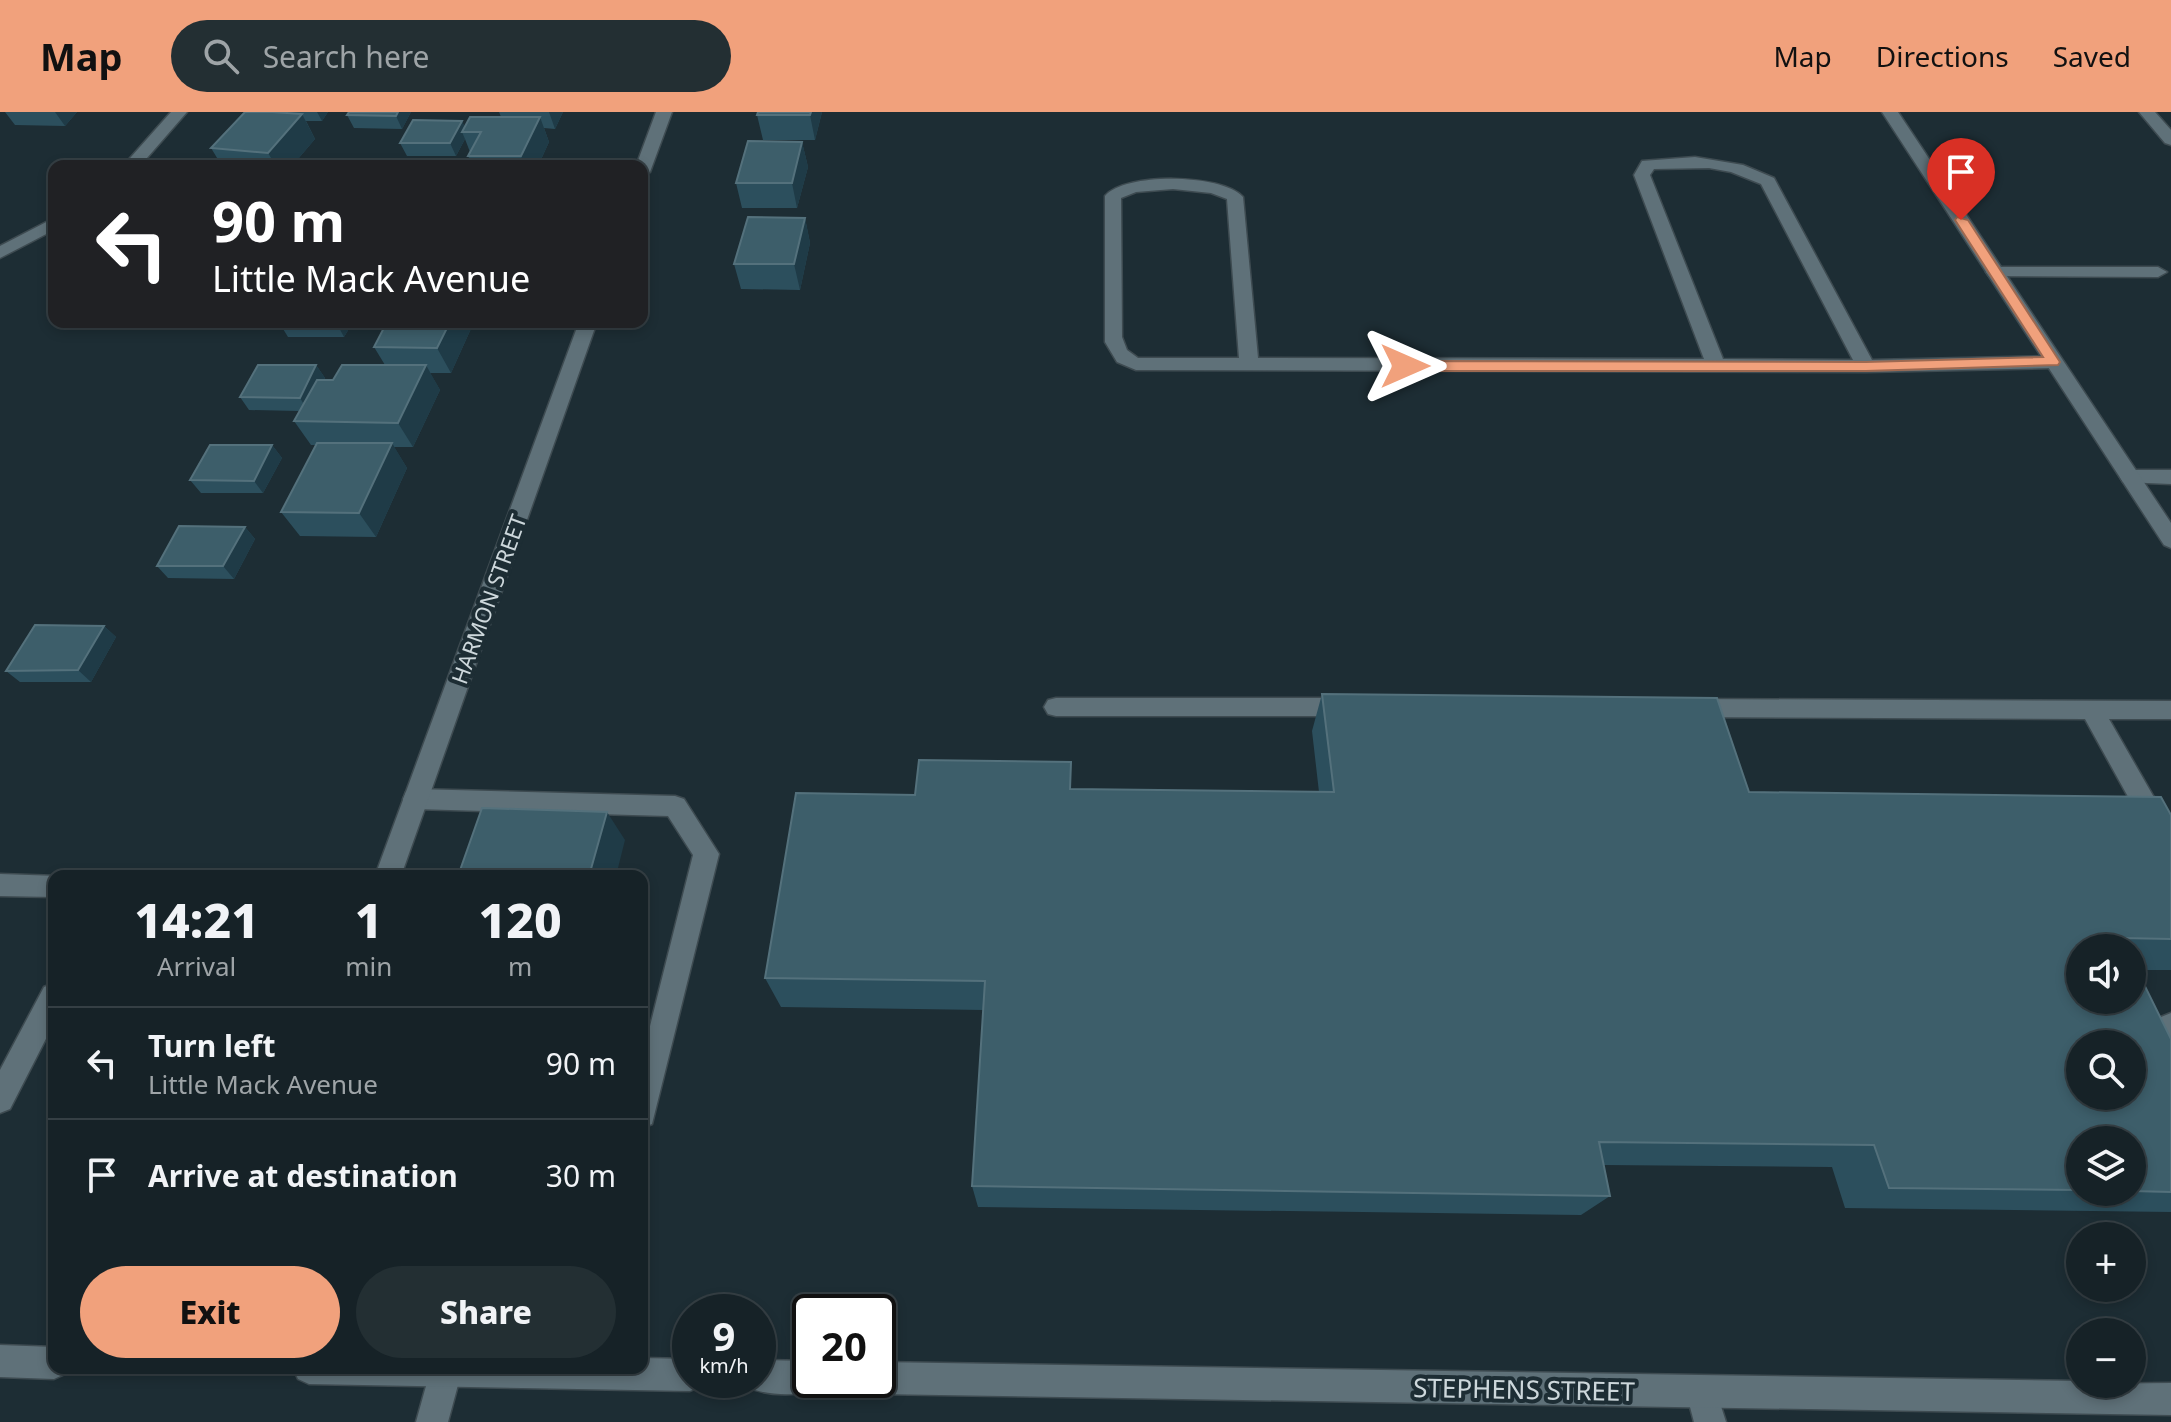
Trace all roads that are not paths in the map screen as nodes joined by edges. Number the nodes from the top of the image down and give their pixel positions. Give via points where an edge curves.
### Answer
1 (179, 112) edge
2 (664, 112) edge
3 (1890, 112) edge
4 (2147, 112) edge
5 (2171, 140) edge
6 (136, 160) edge
7 (646, 160) edge
8 (48, 226) edge
9 (0, 253) edge
10 (1995, 272) junction
11 (2158, 272) dead end
12 (586, 328) edge
13 (2053, 362) junction
14 (1249, 366) junction
15 (1716, 366) junction
16 (1866, 366) junction
17 (2130, 477) junction
18 (2171, 477) edge
19 (2171, 540) edge
20 (1056, 707) dead end
21 (1371, 707) edge
22 (1673, 708) edge
23 (2091, 709) junction
24 (2171, 710) edge
25 (415, 799) junction
26 (2171, 850) edge
27 (390, 870) edge
28 (0, 885) edge
29 (48, 886) edge
30 (48, 1007) edge
31 (648, 1090) edge
32 (0, 1099) edge
33 (0, 1361) edge
34 (48, 1363) edge
35 (648, 1373) edge
36 (445, 1374) edge
37 (672, 1374) edge
38 (896, 1379) edge
39 (2171, 1399) edge
40 (1706, 1407) edge
41 (432, 1422) edge

1 - 6 street
2 - 7 street
3 - 10 street
4 - 5 street
8 - 9 street
10 - 11 street
10 - 13 street
12 - 25 street, HARMON STREET
13 - 16 street
13 - 17 street
14 - 14 street via 1136,364 1116,351 1113,196 1118,190 1214,187 1235,197
14 - 15 street
15 - 16 street
15 - 16 street via 1642,175 1648,164 1738,166 1768,181
17 - 18 street
17 - 19 street
20 - 21 street
22 - 23 street
23 - 24 street
23 - 26 street
25 - 27 street, HARMON STREET
25 - 31 street via 675,806 706,854
28 - 29 street
30 - 32 street
33 - 34 street
35 - 37 street
36 - 41 street
38 - 40 street, STEPHENS STREET
39 - 40 street, STEPHENS STREET

